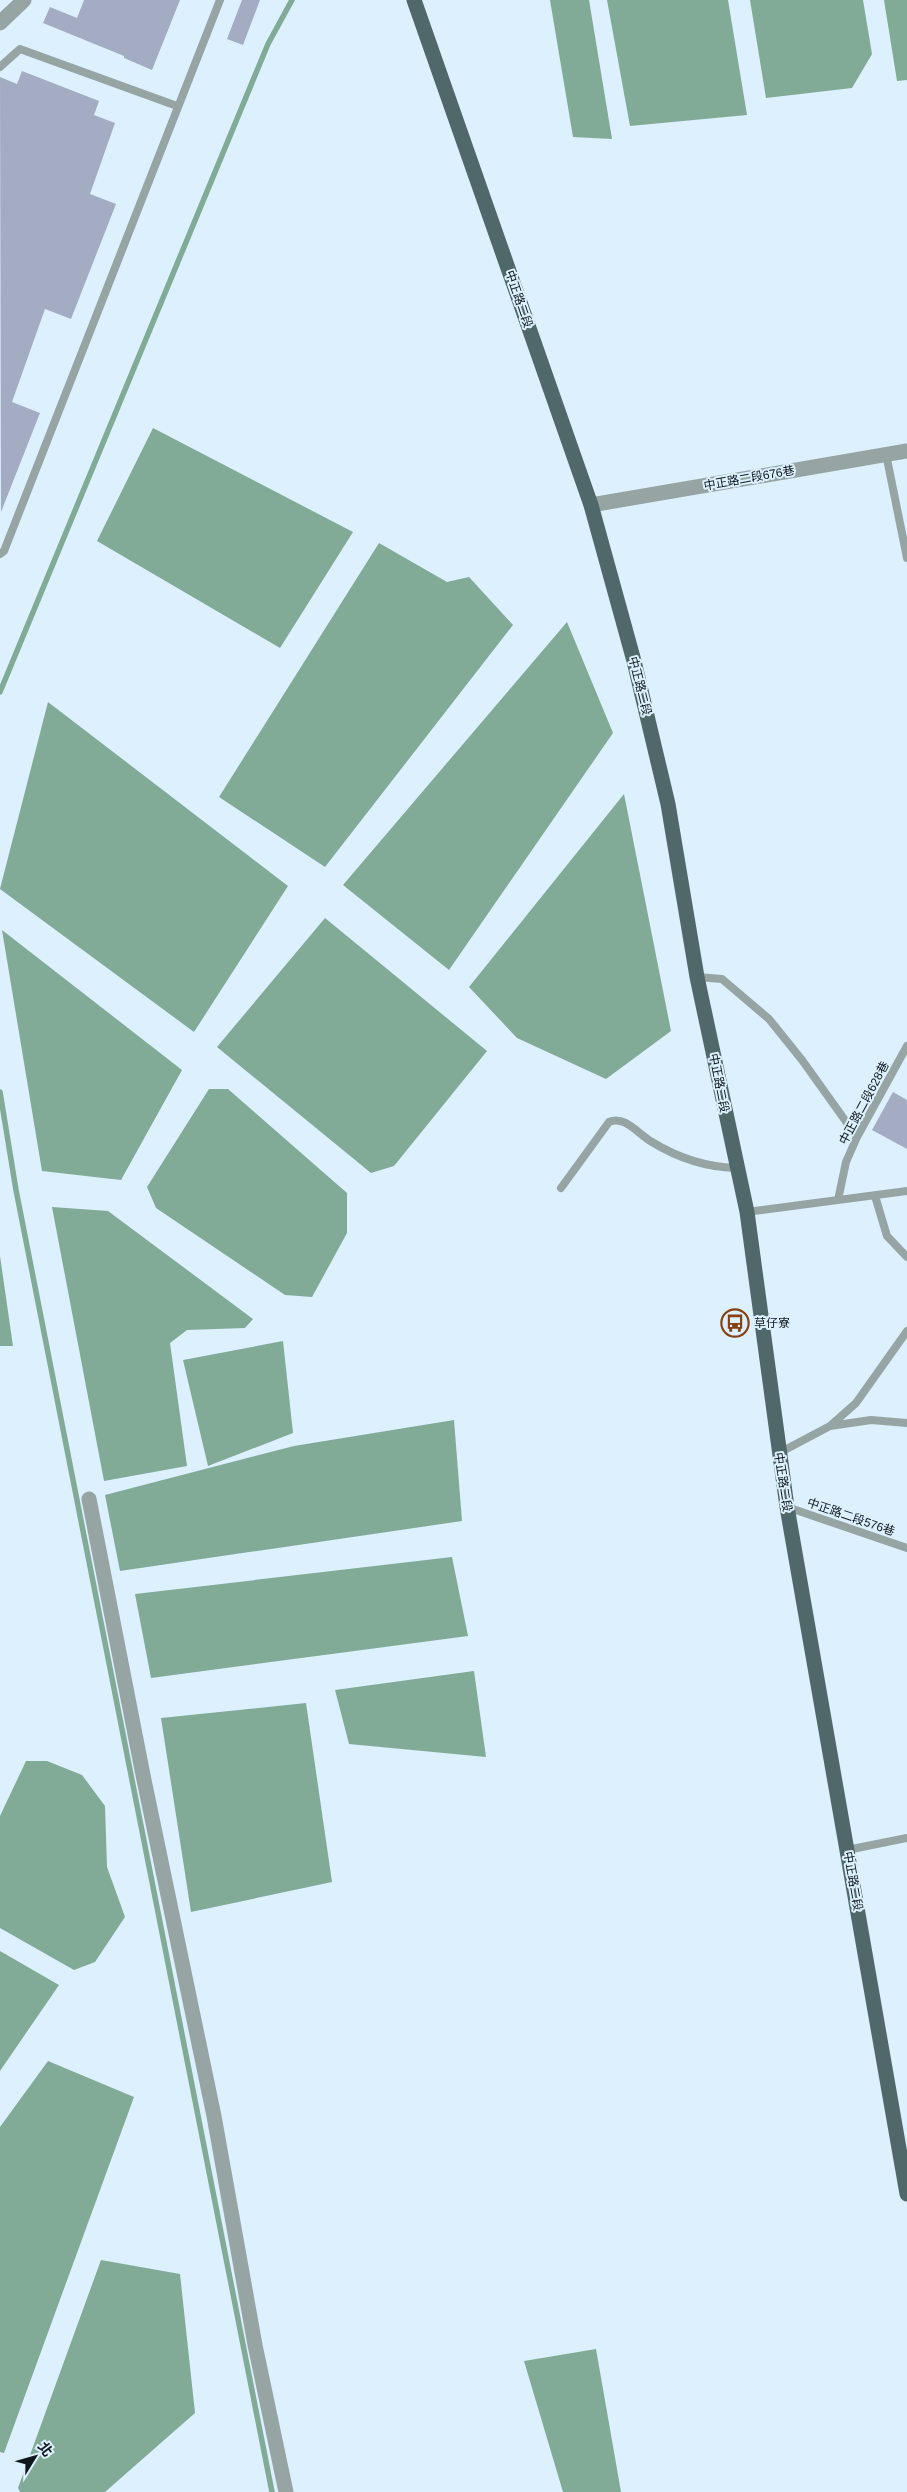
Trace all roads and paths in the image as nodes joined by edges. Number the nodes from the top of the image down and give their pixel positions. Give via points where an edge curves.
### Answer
1 (24, 0) edge
2 (220, 0) edge
3 (414, 0) edge
4 (0, 23) edge
5 (0, 67) edge
6 (177, 106) junction
7 (907, 451) edge
8 (886, 454) junction
9 (591, 505) junction
10 (0, 554) edge
11 (907, 558) edge
12 (697, 977) junction
13 (907, 1046) edge
14 (857, 1137) junction
15 (736, 1168) junction
16 (561, 1188) dead end
17 (907, 1191) edge
18 (875, 1196) junction
19 (838, 1200) junction
20 (747, 1212) junction
21 (907, 1258) edge
22 (907, 1331) edge
23 (907, 1423) edge
24 (830, 1426) junction
25 (779, 1454) junction
26 (89, 1499) dead end
27 (787, 1508) junction
28 (907, 1548) edge
29 (907, 1838) edge
30 (847, 1850) junction
31 (907, 2194) edge
32 (286, 2492) edge

1 - 4 street
2 - 6 lane
3 - 9 main road, 中正路二段
5 - 6 lane via 20,49
6 - 10 lane via 4,551
7 - 8 street, 中正路二段676巷
8 - 9 street, 中正路二段676巷
8 - 11 lane
9 - 12 main road, 中正路二段 via 634,661 668,804
12 - 14 lane via 722,979 769,1019
12 - 15 main road, 中正路二段
13 - 14 lane, 中正路二段628巷
14 - 19 lane, 中正路二段628巷 via 846,1162
15 - 16 lane via 712,1167 684,1158 652,1142 622,1120 615,1119 609,1122
15 - 20 main road, 中正路二段
17 - 18 lane
18 - 19 lane
18 - 21 lane via 887,1236
19 - 20 lane
20 - 25 main road, 中正路二段
22 - 24 lane via 856,1403
23 - 24 lane via 871,1420
24 - 25 lane
25 - 27 main road, 中正路二段
26 - 32 street via 214,2116 254,2345
27 - 28 lane, 中正路二段576巷
27 - 30 main road, 中正路二段
29 - 30 lane
30 - 31 main road, 中正路二段

